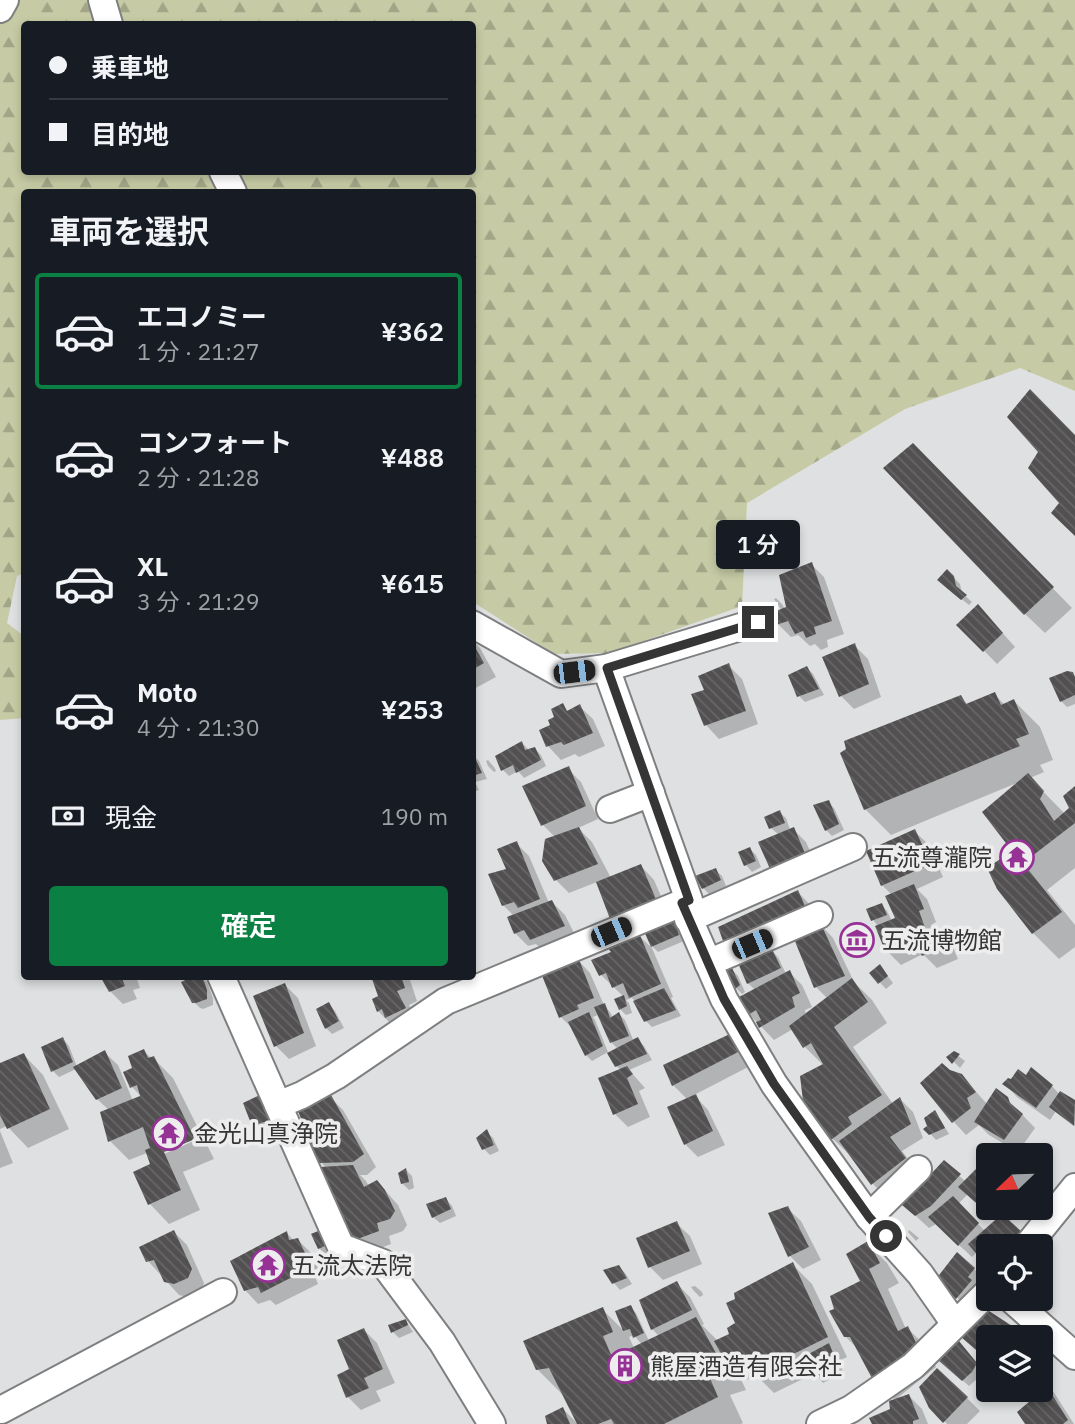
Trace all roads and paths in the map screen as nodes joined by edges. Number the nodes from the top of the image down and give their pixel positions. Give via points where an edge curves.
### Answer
1 (5, 0) edge
2 (102, 0) edge
3 (0, 9) edge
4 (108, 21) edge
5 (758, 622) dead end
6 (476, 626) edge
7 (607, 668) junction
8 (651, 793) junction
9 (610, 809) dead end
10 (853, 847) dead end
11 (685, 911) junction
12 (819, 915) dead end
13 (708, 963) junction
14 (223, 980) edge
15 (278, 1105) junction
16 (918, 1169) dead end
17 (1075, 1187) edge
18 (869, 1217) junction
19 (1037, 1234) edge
20 (223, 1293) dead end
21 (976, 1304) edge
22 (1025, 1311) edge
23 (955, 1324) junction
24 (1075, 1356) edge
25 (4, 1414) edge
26 (855, 1416) edge
27 (492, 1424) edge
28 (820, 1424) edge

1 - 3 street
2 - 4 street
5 - 7 street
6 - 7 street via 561,674
7 - 8 street
8 - 9 street
8 - 11 street via 689,900
10 - 11 street
11 - 13 street
11 - 15 street via 446,1001 336,1076
12 - 13 street
13 - 18 street via 774,1084
14 - 15 street
15 - 27 street via 341,1247 383,1263 443,1342
16 - 18 street
17 - 19 street
18 - 23 street via 920,1274
20 - 25 street
21 - 23 street
22 - 24 street
23 - 26 street
26 - 28 street

